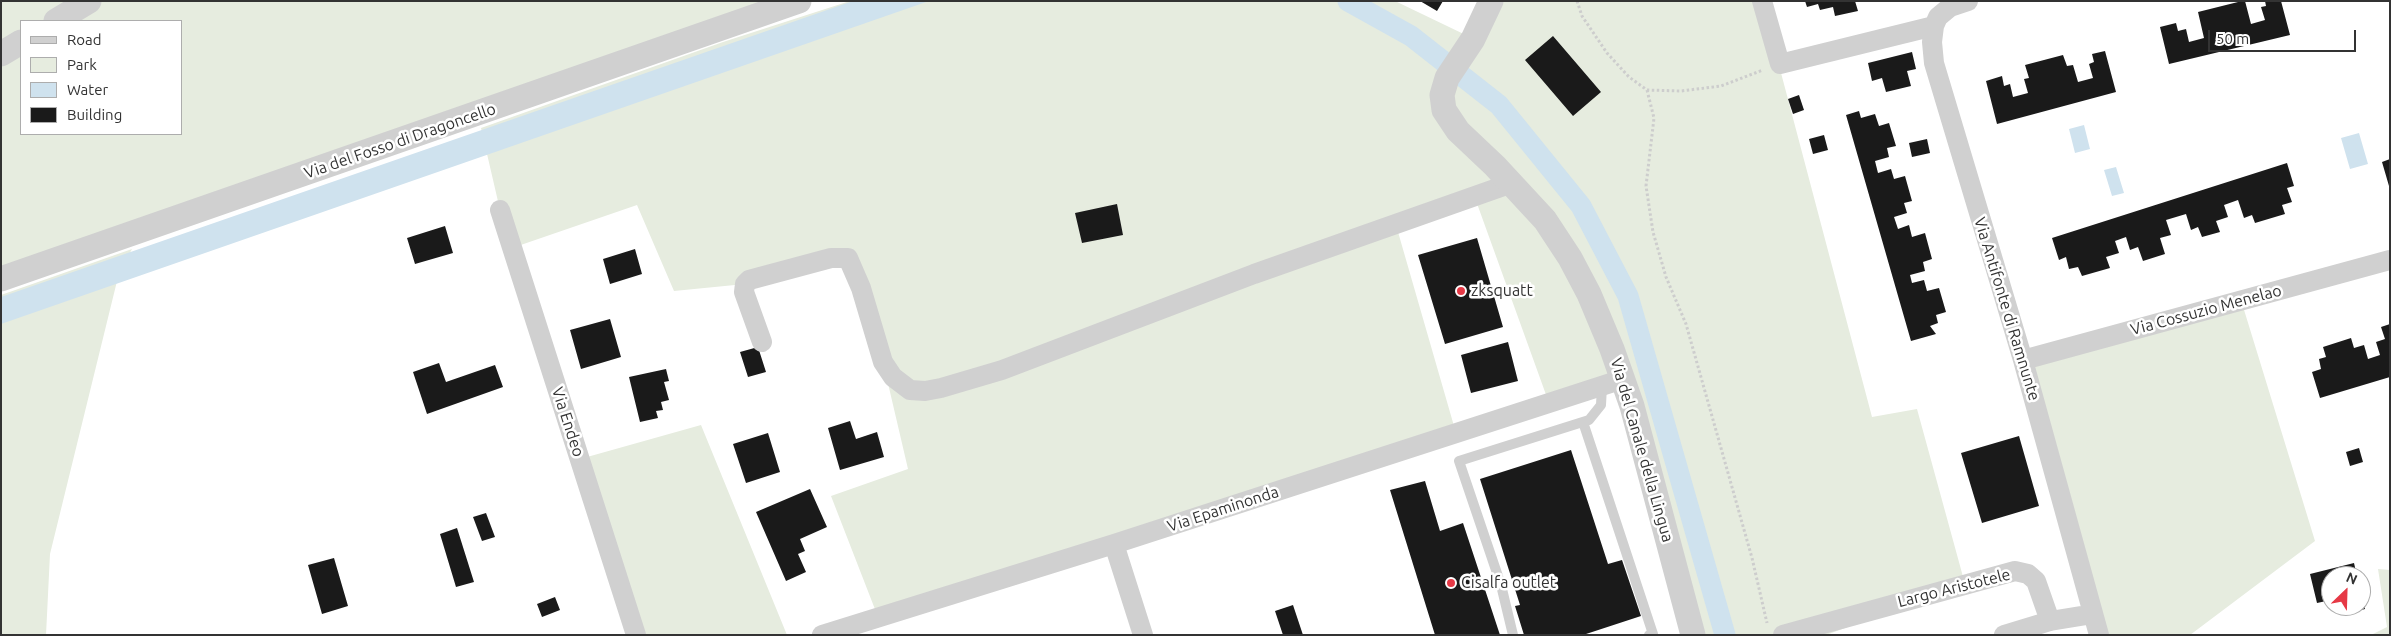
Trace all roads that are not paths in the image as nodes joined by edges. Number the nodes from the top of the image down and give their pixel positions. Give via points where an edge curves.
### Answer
1 (89, 1) edge
2 (799, 1) edge
3 (1491, 1) edge
4 (1762, 1) edge
5 (1968, 1) edge
6 (58, 20) edge
7 (1934, 26) junction
8 (20, 43) edge
9 (1, 54) edge
10 (1512, 183) junction
11 (500, 210) dead end
12 (2390, 260) edge
13 (1, 279) edge
14 (762, 342) dead end
15 (2023, 360) junction
16 (1613, 382) junction
17 (1583, 422) junction
18 (1114, 544) junction
19 (2093, 614) junction
20 (2050, 622) junction
21 (1775, 630) edge
22 (636, 635) edge
23 (822, 635) edge
24 (1142, 635) edge
25 (1513, 635) edge
26 (1649, 635) edge
27 (1693, 635) edge
28 (2004, 635) edge
29 (2100, 635) edge

1 - 6 street
2 - 13 street, Via del Fosso di Dragoncello
3 - 10 street, Via del Canale della Lingua via 1473,39 1447,78 1442,95 1444,110 1454,127
4 - 7 street via 1780,64
5 - 7 street via 1945,10
7 - 15 street, Via Antifonte di Ramnunte via 1932,49 1935,70
8 - 9 street
10 - 14 street via 1254,274 1002,370 941,388 910,390 893,377 883,362 861,288 848,258 831,258 749,280 744,292
10 - 16 street, Via del Canale della Lingua via 1545,220 1575,266 1598,312
11 - 22 street, Via Endeo
12 - 15 street, Via Cossuzio Menelao
15 - 19 street, Via Antifonte di Ramnunte
16 - 17 lane via 1595,414
16 - 18 street, Via Epaminonda
16 - 27 street, Via del Canale della Lingua via 1640,433
17 - 25 lane via 1459,461
17 - 26 lane via 1653,634
18 - 23 street, Via Epaminonda
18 - 24 street
19 - 20 street
19 - 29 street, Via Antifonte di Ramnunte
20 - 21 street, Largo Aristotele via 2036,581 2028,574 2015,571
20 - 28 street

